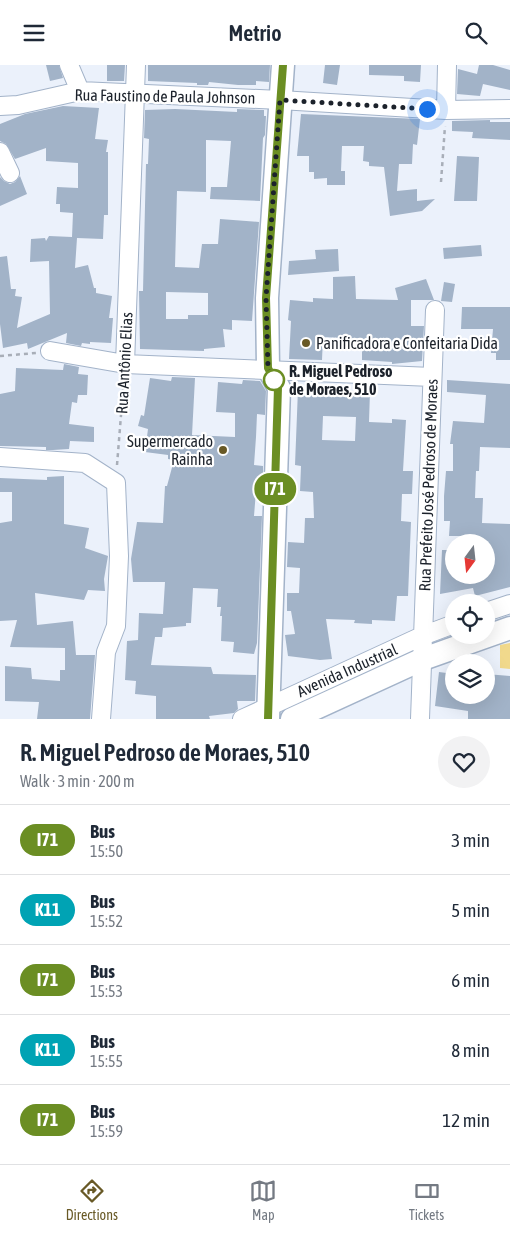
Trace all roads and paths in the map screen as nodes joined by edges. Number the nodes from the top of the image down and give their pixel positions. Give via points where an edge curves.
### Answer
1 (69, 65) edge
2 (136, 65) edge
3 (282, 65) edge
4 (448, 65) edge
5 (80, 91) junction
6 (134, 93) junction
7 (280, 100) junction
8 (0, 106) edge
9 (510, 109) edge
10 (446, 110) junction
11 (0, 152) edge
12 (10, 173) dead end
13 (442, 182) dead end
14 (435, 310) dead end
15 (50, 351) joint
16 (0, 356) edge
17 (126, 364) junction
18 (268, 368) junction
19 (432, 377) junction
20 (0, 457) edge
21 (116, 483) junction
22 (510, 604) edge
23 (495, 609) edge
24 (445, 627) edge
25 (510, 628) edge
26 (422, 636) junction
27 (423, 659) junction
28 (268, 712) edge
29 (101, 719) edge
30 (242, 719) edge
31 (292, 719) edge
32 (420, 719) edge

1 - 5 street
2 - 6 street, Rua Antônio Elias
3 - 7 main road
4 - 10 street
5 - 6 street, Rua Faustino de Paula Johnson
5 - 8 street, Rua Faustino de Paula Johnson
6 - 7 street, Rua Faustino de Paula Johnson
6 - 17 street, Rua Antônio Elias
7 - 10 street, Rua Faustino de Paula Johnson
7 - 18 main road via 266,298
9 - 10 street, Rua Faustino de Paula Johnson
10 - 13 path
11 - 12 street
14 - 19 street, Rua Prefeito José Pedroso de Moraes
15 - 16 path
15 - 17 street
17 - 18 street
17 - 21 path, Rua Antônio Elias
18 - 19 street
18 - 28 main road via 278,387
19 - 26 street, Rua Prefeito José Pedroso de Moraes
20 - 21 street via 85,463
21 - 29 street via 119,557 116,626 106,652
22 - 23 street
24 - 26 street, Avenida Industrial
25 - 27 main road, Avenida Industrial
26 - 27 street, Rua Prefeito José Pedroso de Moraes
26 - 28 street, Avenida Industrial
27 - 31 main road, Avenida Industrial
27 - 32 street, Rua Prefeito José Pedroso de Moraes
28 - 30 street, Avenida Industrial

